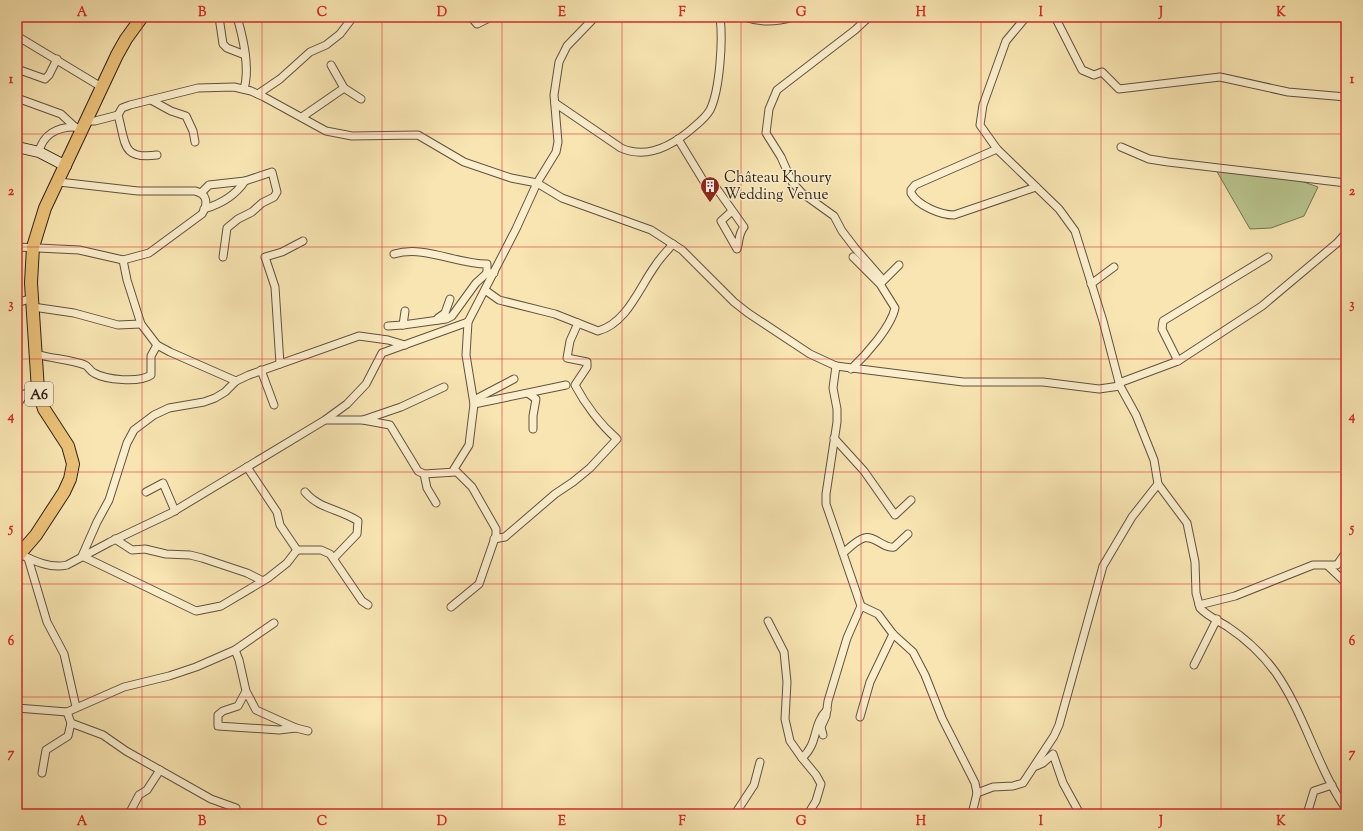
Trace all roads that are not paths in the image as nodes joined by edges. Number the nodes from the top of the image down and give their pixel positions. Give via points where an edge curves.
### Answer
1 (142, 17) edge
2 (219, 17) edge
3 (237, 17) edge
4 (353, 17) edge
5 (471, 17) edge
6 (491, 17) edge
7 (595, 17) edge
8 (720, 17) edge
9 (745, 17) edge
10 (793, 17) edge
11 (869, 17) edge
12 (1026, 17) edge
13 (1055, 17) edge
14 (17, 36) edge
15 (245, 55) junction
16 (56, 59) junction
17 (331, 65) dead end
18 (17, 69) edge
19 (103, 88) junction
20 (344, 88) junction
21 (244, 89) junction
22 (258, 94) junction
23 (1346, 97) edge
24 (17, 98) edge
25 (361, 98) dead end
26 (151, 100) junction
27 (555, 103) junction
28 (118, 115) junction
29 (302, 117) junction
30 (81, 126) junction
31 (689, 132) junction
32 (678, 139) junction
33 (195, 142) dead end
34 (1121, 146) dead end
35 (17, 147) edge
36 (997, 149) junction
37 (39, 152) junction
38 (157, 155) dead end
39 (66, 166) junction
40 (706, 178) dead end
41 (245, 181) junction
42 (59, 182) junction
43 (537, 183) junction
44 (1346, 183) edge
45 (1036, 187) junction
46 (202, 192) junction
47 (204, 210) junction
48 (732, 211) junction
49 (1346, 233) edge
50 (303, 241) dead end
51 (673, 244) junction
52 (17, 247) edge
53 (33, 247) junction
54 (394, 254) dead end
55 (223, 257) dead end
56 (853, 257) dead end
57 (1268, 257) dead end
58 (123, 260) junction
59 (899, 265) dead end
60 (1114, 268) dead end
61 (490, 273) junction
62 (882, 282) junction
63 (1091, 284) junction
64 (485, 290) junction
65 (450, 299) dead end
66 (33, 302) junction
67 (17, 303) edge
68 (405, 311) dead end
69 (438, 320) junction
70 (468, 322) junction
71 (578, 323) junction
72 (141, 324) junction
73 (403, 325) junction
74 (388, 326) dead end
75 (157, 345) junction
76 (406, 345) junction
77 (36, 354) junction
78 (1178, 361) junction
79 (280, 364) junction
80 (836, 366) junction
81 (851, 369) junction
82 (261, 370) junction
83 (514, 379) dead end
84 (236, 381) junction
85 (1120, 384) junction
86 (566, 385) dead end
87 (444, 387) dead end
88 (38, 390) junction
89 (529, 394) junction
90 (474, 402) junction
91 (17, 405) edge
92 (274, 405) dead end
93 (325, 420) junction
94 (363, 420) junction
95 (534, 428) dead end
96 (834, 438) junction
97 (246, 467) junction
98 (456, 472) junction
99 (424, 474) junction
100 (1158, 484) junction
101 (146, 492) dead end
102 (305, 492) dead end
103 (911, 500) dead end
104 (436, 503) dead end
105 (175, 511) junction
106 (908, 534) dead end
107 (494, 539) junction
108 (115, 540) junction
109 (297, 550) junction
110 (843, 552) junction
111 (1346, 552) edge
112 (22, 556) edge
113 (82, 556) junction
114 (334, 558) junction
115 (1328, 566) junction
116 (263, 581) junction
117 (1346, 582) edge
118 (368, 605) dead end
119 (1199, 605) junction
120 (861, 606) junction
121 (451, 607) dead end
122 (1216, 619) junction
123 (768, 621) dead end
124 (274, 623) dead end
125 (893, 634) junction
126 (235, 650) junction
127 (1194, 665) dead end
128 (246, 691) junction
129 (76, 707) junction
130 (17, 708) edge
131 (827, 710) junction
132 (67, 712) junction
133 (860, 717) dead end
134 (71, 723) junction
135 (296, 728) junction
136 (308, 731) dead end
137 (823, 735) dead end
138 (802, 758) junction
139 (760, 762) dead end
140 (1036, 766) junction
141 (160, 770) junction
142 (42, 773) dead end
143 (1332, 785) junction
144 (977, 793) junction
145 (236, 808) dead end
146 (1346, 809) edge
147 (129, 814) edge
148 (735, 814) edge
149 (808, 814) edge
150 (972, 814) edge
151 (1080, 814) edge
152 (1307, 814) edge

1 - 19 highway, A6 via 126,39
2 - 15 street via 223,44
3 - 15 street
4 - 22 street via 340,34 326,45 310,52 280,79
5 - 6 street via 477,24
7 - 27 street via 567,46 557,72
8 - 31 street via 722,32 715,94 706,116
9 - 10 street via 766,21
11 - 62 street via 777,90 769,109 766,133 781,157 792,182 802,193 834,216 842,231
12 - 36 street via 1006,41 981,112 980,124
13 - 23 street via 1082,70 1094,75 1102,72 1119,89 1220,77 1288,92
14 - 16 street
15 - 21 street via 247,79
16 - 18 street via 45,79
16 - 19 street
17 - 20 street
19 - 30 highway, A6
20 - 25 street
20 - 29 street
21 - 22 street
21 - 26 street via 224,86 198,88
22 - 29 street
24 - 30 street via 61,114
26 - 28 street via 122,108
26 - 33 street via 186,116
27 - 32 street via 629,151 648,152
27 - 43 street via 558,142 550,164
28 - 30 street
28 - 38 street via 128,150 138,156
29 - 43 street via 326,131 338,134 418,135 464,162 505,176
30 - 37 street via 55,130 40,145
30 - 39 highway, A6
31 - 32 street
31 - 40 street via 684,142
32 - 48 street via 706,185 710,189 717,189
34 - 44 street via 1149,159
35 - 37 street
36 - 45 street
36 - 45 street via 916,185 911,193 921,203 946,215 954,215
37 - 39 street
39 - 42 highway, A6
41 - 46 street via 209,185
41 - 47 street via 234,194 215,207
41 - 55 street via 272,172 277,192 274,197 227,228
42 - 46 street via 138,191
42 - 53 highway, A6 via 46,208
43 - 51 street via 562,198 650,230
43 - 61 street
45 - 63 street via 1059,209 1074,229
46 - 47 street via 206,200
47 - 58 street via 149,253
48 - 48 street via 744,227 739,233 737,249 721,221
49 - 78 street via 1262,306
50 - 79 street via 265,257 275,287
51 - 71 street via 655,265 622,316 614,323 598,331
51 - 80 street via 743,309 810,354
52 - 53 street
53 - 58 street via 79,250
53 - 66 highway, A6
54 - 61 street via 414,252 473,264 487,264
56 - 62 street
57 - 78 street via 1163,321 1162,329
58 - 72 street
59 - 62 street
60 - 63 street
61 - 64 street
61 - 69 street via 476,283 452,316
62 - 81 street via 894,304 894,312 862,359
63 - 85 street
64 - 70 street
64 - 71 street via 499,300 541,310
65 - 69 street via 445,313
66 - 67 street
66 - 72 street via 118,325
66 - 77 highway, A6
68 - 73 street
69 - 73 street
70 - 76 street
70 - 90 street via 466,355
71 - 107 street via 567,358 587,362 587,367 575,385 580,395 617,439 573,482 505,537
72 - 75 street
73 - 74 street
75 - 77 street via 151,356 151,375 139,380 99,375 93,373 86,365
75 - 84 street
76 - 79 street via 359,336
76 - 93 street via 382,353 366,384 347,404
77 - 88 highway, A6
78 - 85 street
79 - 82 street
80 - 81 street
80 - 96 street via 833,388 837,409
81 - 85 street via 963,382 1043,382 1099,389
82 - 84 street
82 - 92 street
83 - 90 street
84 - 113 street via 215,398 169,408 154,415 134,430 127,443 109,500
85 - 100 street via 1150,450
86 - 89 street
87 - 94 street via 401,407
88 - 91 street via 24,394
88 - 112 highway, A6 via 44,409 68,446 72,470 64,492
89 - 90 street
89 - 95 street via 536,398
90 - 98 street via 469,445 454,466
93 - 94 street
93 - 97 street
94 - 99 street via 390,425 418,471
96 - 103 street via 864,472 895,515
96 - 110 street via 826,499
97 - 105 street
97 - 109 street via 277,512 280,525
98 - 99 street
98 - 107 street via 472,486 496,529
99 - 104 street via 427,488
100 - 119 street via 1187,523 1195,562
100 - 140 street via 1136,511 1103,566 1059,725
101 - 105 street via 163,483
102 - 114 street via 312,501 358,521 357,534
105 - 108 street
106 - 110 street via 894,548 886,547 872,538 865,538
107 - 121 street via 479,584
108 - 113 street
108 - 116 street via 132,550 145,549 202,558
109 - 114 street via 321,550
109 - 116 street via 287,563
110 - 120 street
111 - 115 street via 1339,564
112 - 113 street via 59,567
112 - 129 street via 47,622 64,654
113 - 116 street via 196,611 220,606
114 - 118 street
115 - 117 street
115 - 119 street via 1313,565 1235,596
119 - 122 street
120 - 125 street via 878,614
120 - 131 street via 847,638
122 - 127 street
122 - 143 street via 1257,650 1275,673 1290,697
123 - 138 street via 784,652 787,682 785,720 790,741
124 - 126 street
125 - 133 street via 870,682
125 - 144 street via 912,652 925,675 942,718 975,783
126 - 128 street via 240,660
126 - 129 street via 183,672 124,687
128 - 135 street via 256,710
128 - 135 street via 238,706 218,715 218,726 279,730
129 - 132 street
130 - 132 street
131 - 137 street via 820,729
131 - 138 street via 817,724 810,750
132 - 134 street
134 - 141 street via 103,735
134 - 142 street via 68,736 46,750
135 - 136 street
138 - 149 street via 821,784 816,801
139 - 148 street via 754,785
140 - 144 street via 1021,784 993,787
140 - 151 street via 1053,754 1063,783
141 - 145 street via 211,799
141 - 147 street via 148,790 139,795
143 - 146 street
143 - 152 street via 1314,791
144 - 150 street

